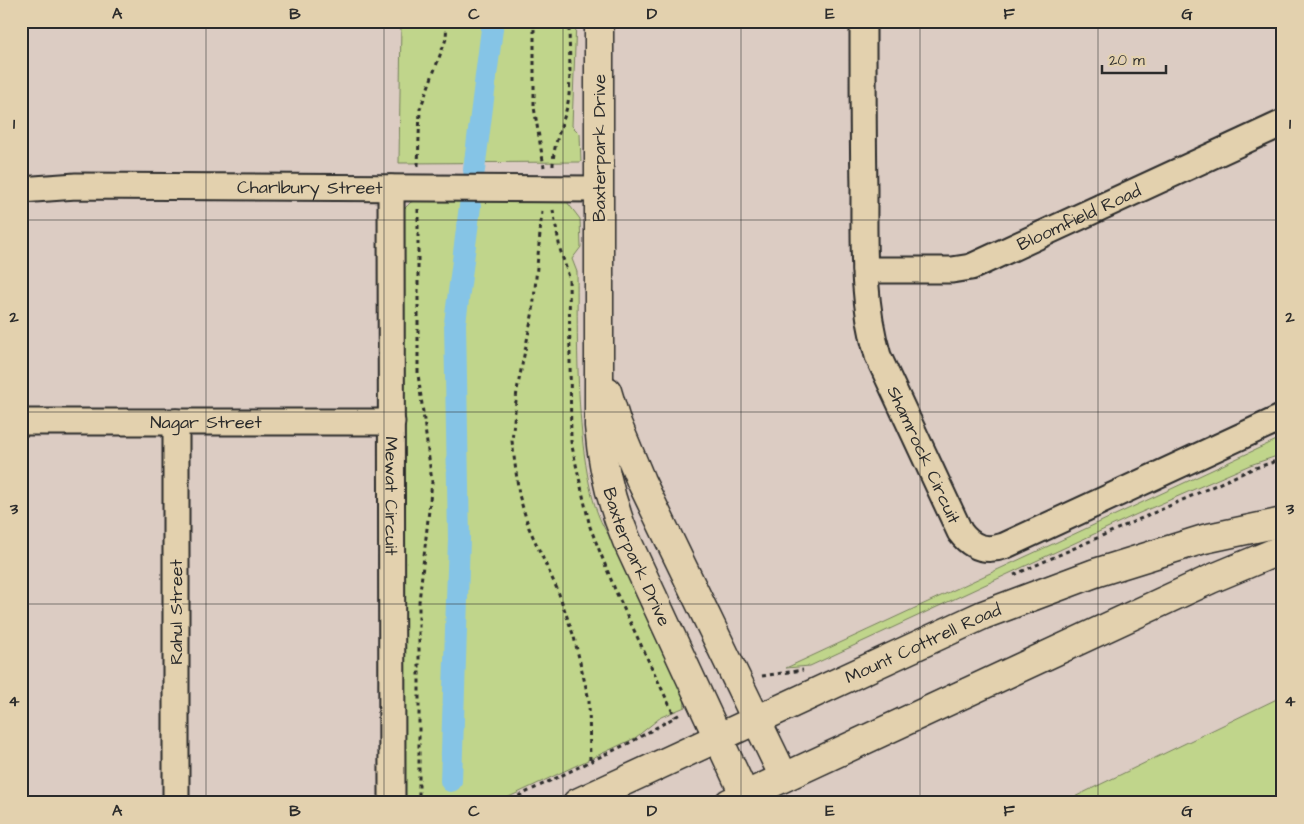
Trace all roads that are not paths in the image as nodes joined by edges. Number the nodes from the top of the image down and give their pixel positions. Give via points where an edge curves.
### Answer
1 (598, 21) edge
2 (864, 21) edge
3 (1283, 123) edge
4 (391, 188) junction
5 (598, 189) junction
6 (21, 190) edge
7 (865, 270) junction
8 (599, 365) junction
9 (1283, 416) edge
10 (21, 422) edge
11 (176, 422) junction
12 (392, 422) junction
13 (1283, 522) edge
14 (1283, 549) edge
15 (756, 719) junction
16 (718, 737) junction
17 (784, 778) junction
18 (737, 799) edge
19 (176, 803) edge
20 (392, 803) edge
21 (576, 803) edge

1 - 5 street, Baxterpark Drive
2 - 7 street, Shamrock Circuit
3 - 7 street, Bloomfield Road via 971,267
4 - 5 street, Charlbury Street
4 - 6 street, Charlbury Street via 76,186
4 - 12 street, Mewat Circuit
5 - 8 street, Baxterpark Drive
7 - 9 street, Shamrock Circuit via 866,306 878,356 960,532 967,542 979,548 992,550 1004,546
8 - 15 street, Baxterpark Drive via 616,421 641,481
8 - 16 street, Baxterpark Drive via 601,451 610,496 627,541
10 - 11 street, Nagar Street
11 - 12 street, Nagar Street
11 - 19 street, Rahul Street
12 - 20 street, Mewat Circuit
13 - 15 street, Mount Cottrell Road via 1204,539 983,615
14 - 17 street via 1211,579
15 - 16 street, Mount Cottrell Road
15 - 17 street, Baxterpark Drive
16 - 18 street, Baxterpark Drive
16 - 21 street, Mount Cottrell Road
17 - 18 street

